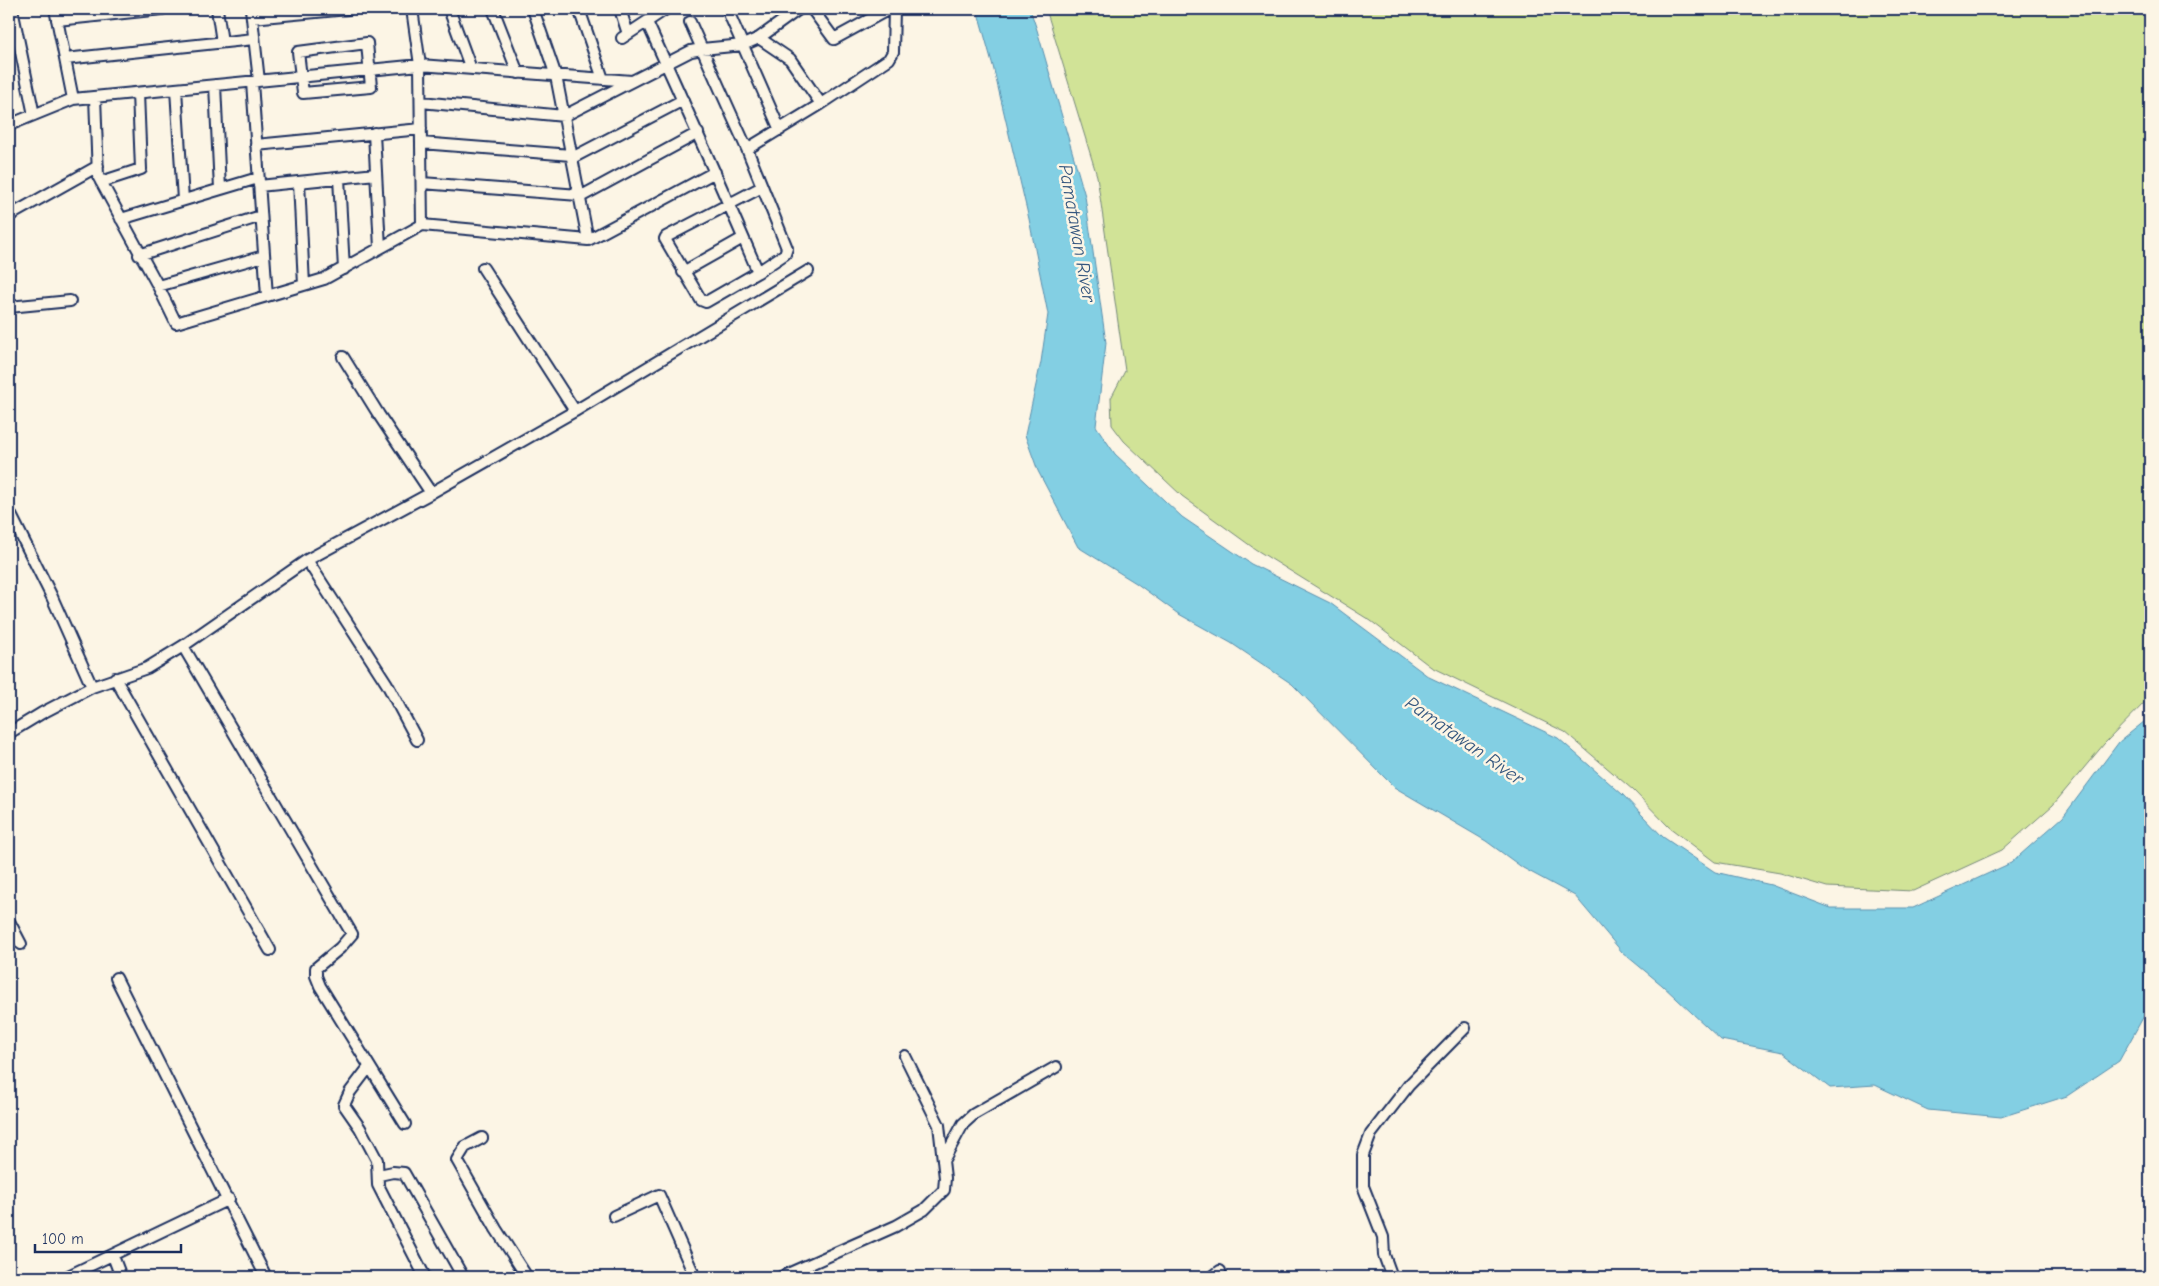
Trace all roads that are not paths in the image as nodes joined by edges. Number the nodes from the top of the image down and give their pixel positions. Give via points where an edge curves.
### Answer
1 (12, 9) edge
2 (55, 9) edge
3 (162, 9) edge
4 (217, 9) edge
5 (348, 9) edge
6 (412, 9) edge
7 (449, 9) edge
8 (494, 9) edge
9 (533, 9) edge
10 (579, 9) edge
11 (620, 9) edge
12 (728, 9) edge
13 (799, 9) edge
14 (812, 9) edge
15 (889, 9) edge
16 (894, 9) edge
17 (330, 10) edge
18 (663, 10) edge
19 (290, 12) edge
20 (251, 14) edge
21 (57, 20) junction
22 (648, 22) junction
23 (690, 22) dead end
24 (759, 38) junction
25 (254, 39) junction
26 (222, 42) junction
27 (743, 45) junction
28 (702, 49) junction
29 (65, 59) junction
30 (666, 64) junction
31 (420, 65) junction
32 (471, 69) junction
33 (370, 70) junction
34 (518, 73) junction
35 (556, 76) junction
36 (301, 77) junction
37 (603, 79) junction
38 (255, 81) junction
39 (632, 81) junction
40 (215, 86) junction
41 (176, 89) junction
42 (138, 93) junction
43 (95, 97) junction
44 (73, 99) junction
45 (682, 100) junction
46 (420, 102) junction
47 (821, 104) junction
48 (34, 115) junction
49 (564, 116) junction
50 (9, 125) edge
51 (421, 129) junction
52 (780, 130) junction
53 (374, 133) junction
54 (698, 133) junction
55 (421, 143) junction
56 (256, 146) junction
57 (747, 149) junction
58 (572, 156) junction
59 (98, 166) junction
60 (715, 172) junction
61 (376, 174) junction
62 (339, 178) junction
63 (101, 182) junction
64 (259, 182) junction
65 (299, 182) junction
66 (422, 183) junction
67 (762, 187) junction
68 (220, 189) junction
69 (580, 196) junction
70 (183, 200) junction
71 (728, 203) junction
72 (9, 216) edge
73 (261, 216) junction
74 (121, 219) junction
75 (422, 224) junction
76 (744, 238) junction
77 (588, 240) junction
78 (380, 248) junction
79 (140, 255) junction
80 (264, 256) junction
81 (483, 268) dead end
82 (344, 269) junction
83 (808, 271) dead end
84 (683, 272) junction
85 (758, 272) junction
86 (304, 285) junction
87 (158, 286) junction
88 (267, 296) junction
89 (70, 300) dead end
90 (9, 307) edge
91 (343, 357) dead end
92 (575, 411) junction
93 (432, 493) junction
94 (9, 511) edge
95 (307, 560) junction
96 (183, 646) junction
97 (115, 678) junction
98 (92, 687) junction
99 (9, 733) edge
100 (417, 740) dead end
101 (9, 921) edge
102 (20, 944) dead end
103 (270, 950) dead end
104 (116, 978) dead end
105 (1465, 1028) dead end
106 (905, 1056) dead end
107 (369, 1067) junction
108 (1056, 1067) dead end
109 (406, 1124) dead end
110 (482, 1138) dead end
111 (944, 1161) junction
112 (379, 1175) junction
113 (229, 1199) junction
114 (614, 1216) dead end
115 (112, 1256) junction
116 (66, 1277) edge
117 (121, 1277) edge
118 (266, 1277) edge
119 (425, 1277) edge
120 (463, 1277) edge
121 (527, 1277) edge
122 (695, 1277) edge
123 (781, 1277) edge
124 (1392, 1277) edge

1 - 48 street
2 - 21 street
3 - 21 street
4 - 26 street
5 - 17 street
6 - 31 street
7 - 32 street
8 - 34 street
9 - 35 street
10 - 37 street
11 - 22 street via 625,36
12 - 27 street
13 - 24 street
14 - 15 street via 834,39
16 - 47 street via 893,52 889,59
17 - 19 street
18 - 22 street
19 - 20 street
20 - 25 street
21 - 29 street
22 - 30 street
23 - 28 street
24 - 27 street
24 - 47 street via 790,59
25 - 26 street
25 - 38 street
26 - 29 street
27 - 28 street
27 - 52 street
28 - 30 street
28 - 57 street
29 - 44 street
30 - 39 street
30 - 45 street
31 - 32 street
31 - 33 street
31 - 46 street
32 - 34 street
33 - 36 street
33 - 36 street via 371,87 303,93
33 - 36 street via 367,43 298,52
34 - 35 street
35 - 37 street
35 - 49 street
36 - 38 street
37 - 39 street
38 - 40 street
38 - 56 street
39 - 49 street
40 - 41 street
40 - 68 street
41 - 42 street
41 - 70 street
42 - 43 street
42 - 63 street via 141,169
43 - 44 street
43 - 59 street
44 - 48 street
45 - 54 street
45 - 58 street
46 - 49 street
46 - 51 street
47 - 52 street
48 - 50 street
49 - 58 street
51 - 53 street
51 - 55 street
52 - 57 street
53 - 56 street
53 - 61 street
54 - 60 street
54 - 69 street
55 - 58 street
55 - 66 street
56 - 64 street
57 - 67 street
58 - 69 street
59 - 63 street
59 - 72 street
60 - 71 street
60 - 77 street
61 - 62 street
61 - 78 street
62 - 65 street
62 - 82 street
63 - 74 street
64 - 65 street
64 - 68 street
64 - 73 street
65 - 86 street
66 - 69 street
66 - 75 street
67 - 71 street
67 - 85 street via 787,248 785,254
68 - 70 street
69 - 77 street
70 - 74 street
71 - 76 street
71 - 84 street via 666,237
73 - 79 street
73 - 80 street
74 - 79 street
75 - 77 street
75 - 78 street
76 - 84 street
76 - 85 street
78 - 82 street
79 - 87 street
80 - 87 street
80 - 88 street
81 - 92 street
82 - 86 street via 324,280
83 - 92 street
84 - 85 street via 701,300 706,302
86 - 88 street
87 - 88 street via 176,323
89 - 90 street
91 - 93 street
92 - 93 street
93 - 95 street
94 - 98 street
95 - 96 street
95 - 100 street via 387,684
96 - 97 street via 147,668
96 - 107 street via 352,934 316,968 316,976
97 - 98 street
97 - 103 street
98 - 99 street
101 - 102 street
104 - 113 street
105 - 124 street via 1409,1085 1371,1134 1363,1155 1363,1186 1384,1237 1384,1255
106 - 111 street via 939,1125
107 - 109 street
107 - 112 street via 344,1105 377,1160
108 - 111 street via 974,1114 963,1124
110 - 121 street via 465,1147 457,1160
111 - 123 street via 944,1190 924,1210 896,1226
112 - 119 street via 378,1185
112 - 120 street via 404,1173
113 - 115 street
113 - 118 street
114 - 122 street via 659,1195
115 - 116 street
115 - 117 street

